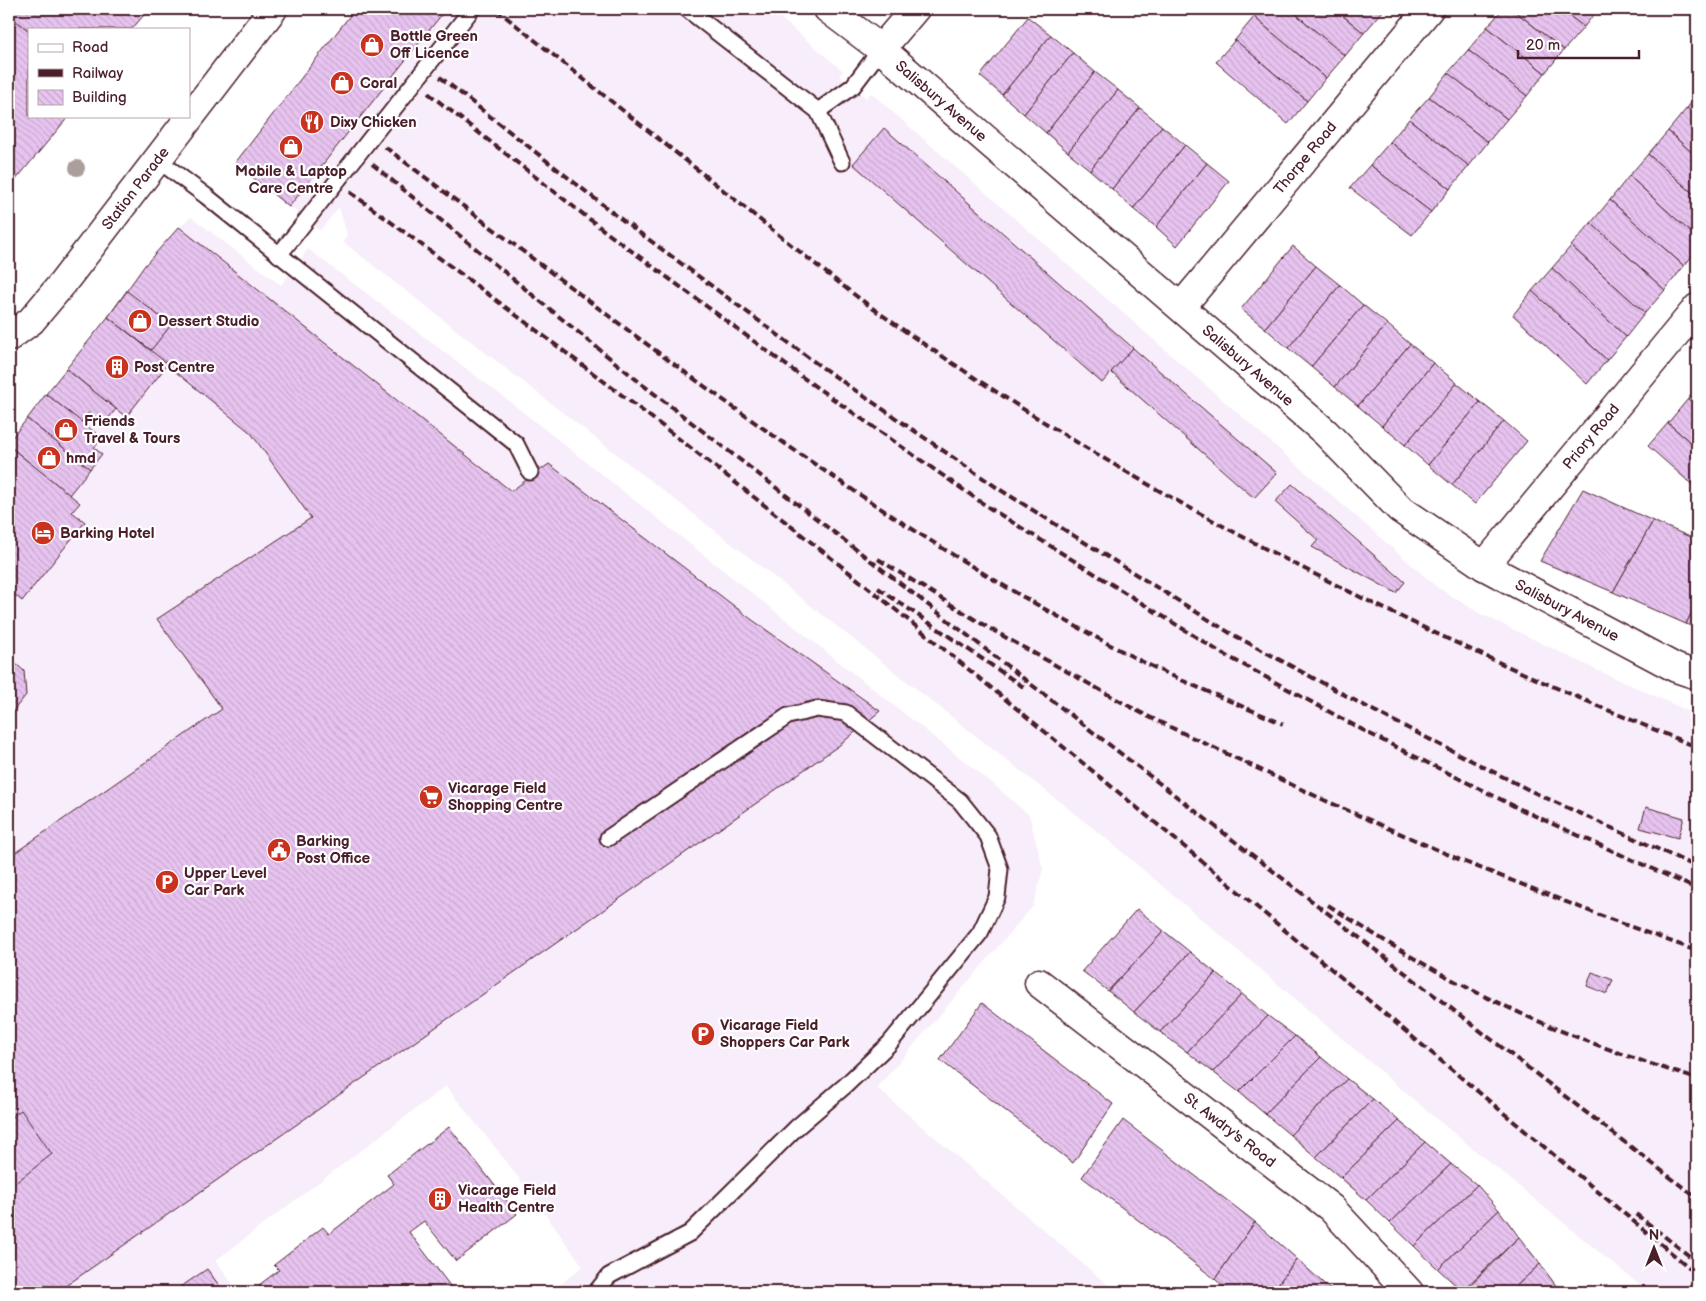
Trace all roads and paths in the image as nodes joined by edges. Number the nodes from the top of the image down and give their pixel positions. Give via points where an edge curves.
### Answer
1 (273, 9) edge
2 (472, 9) edge
3 (688, 9) edge
4 (828, 9) edge
5 (915, 9) edge
6 (1429, 9) edge
7 (881, 49) junction
8 (818, 111) junction
9 (190, 118) edge
10 (190, 118) edge
11 (158, 160) junction
12 (842, 162) dead end
13 (279, 255) junction
14 (1181, 307) junction
15 (1697, 308) edge
16 (9, 336) edge
17 (530, 472) dead end
18 (1484, 566) junction
19 (1697, 675) edge
20 (608, 838) dead end
21 (1039, 983) dead end
22 (596, 1292) edge
23 (1409, 1292) edge

1 - 9 street, Station Parade
2 - 13 lane
3 - 8 lane
4 - 7 street, Salisbury Avenue
5 - 7 street
6 - 14 street, Thorpe Road
7 - 8 lane via 853,86
7 - 14 street, Salisbury Avenue
8 - 12 lane
10 - 11 street, Station Parade
11 - 13 lane
11 - 16 street, Station Parade via 31,321
13 - 17 lane via 516,444
14 - 18 street, Salisbury Avenue via 1325,432 1400,509
15 - 18 street, Priory Road
18 - 19 street, Salisbury Avenue via 1676,668
20 - 22 lane via 788,716 817,710 846,714 960,801 988,836 1000,868 997,897 980,933 889,1044 796,1128 690,1233 609,1276
21 - 23 street, St. Awdry's Road via 1331,1208

